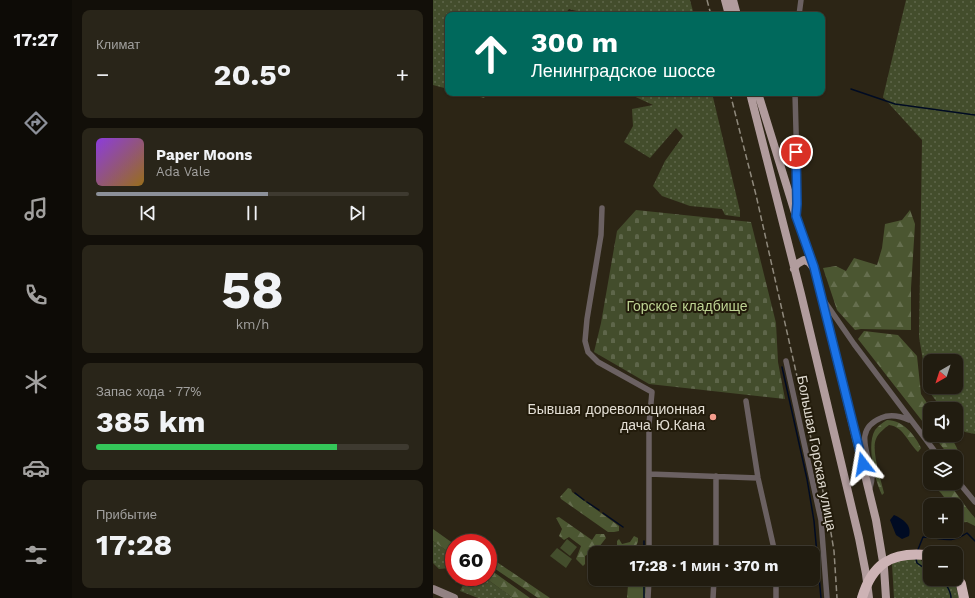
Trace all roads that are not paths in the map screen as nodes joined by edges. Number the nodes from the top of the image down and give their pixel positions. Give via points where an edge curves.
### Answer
1 (725, 0) edge
2 (733, 0) edge
3 (801, 0) edge
4 (728, 12) edge
5 (736, 12) edge
6 (799, 12) edge
7 (751, 96) edge
8 (759, 96) edge
9 (795, 96) edge
10 (602, 208) dead end
11 (796, 216) junction
12 (814, 267) junction
13 (794, 269) junction
14 (821, 297) junction
15 (786, 362) dead end
16 (746, 401) dead end
17 (911, 421) junction
18 (934, 450) edge
19 (649, 474) junction
20 (716, 476) junction
21 (758, 478) junction
22 (963, 487) edge
23 (870, 491) junction
24 (975, 502) edge
25 (649, 546) edge
26 (716, 546) edge
27 (773, 546) edge
28 (923, 555) edge
29 (649, 586) edge
30 (714, 586) edge
31 (777, 586) edge
32 (961, 586) edge
33 (433, 589) edge
34 (454, 598) edge
35 (648, 598) edge
36 (713, 598) edge
37 (776, 598) edge
38 (827, 598) edge
39 (862, 598) edge
40 (869, 598) edge
41 (886, 598) edge
42 (964, 598) edge

1 - 4 main road
2 - 5 main road
3 - 6 street
7 - 13 main road
8 - 11 main road
9 - 11 street
10 - 19 street via 601,235 585,341 588,352 598,362 652,392
11 - 12 main road
12 - 13 main road via 804,260
12 - 14 main road
13 - 40 main road via 859,538
14 - 17 street
14 - 23 main road
15 - 38 street, Большая Горская улица via 821,520
16 - 21 street
17 - 18 street
17 - 23 street via 897,416 883,417 870,426 864,444 872,476
19 - 20 street
19 - 25 street
20 - 21 street
20 - 26 street
21 - 27 street
22 - 24 street
23 - 41 main road via 885,568
28 - 39 highway, bridge via 903,555 883,564 872,575
29 - 35 street
30 - 36 street
31 - 37 street
32 - 42 highway
33 - 34 main road

